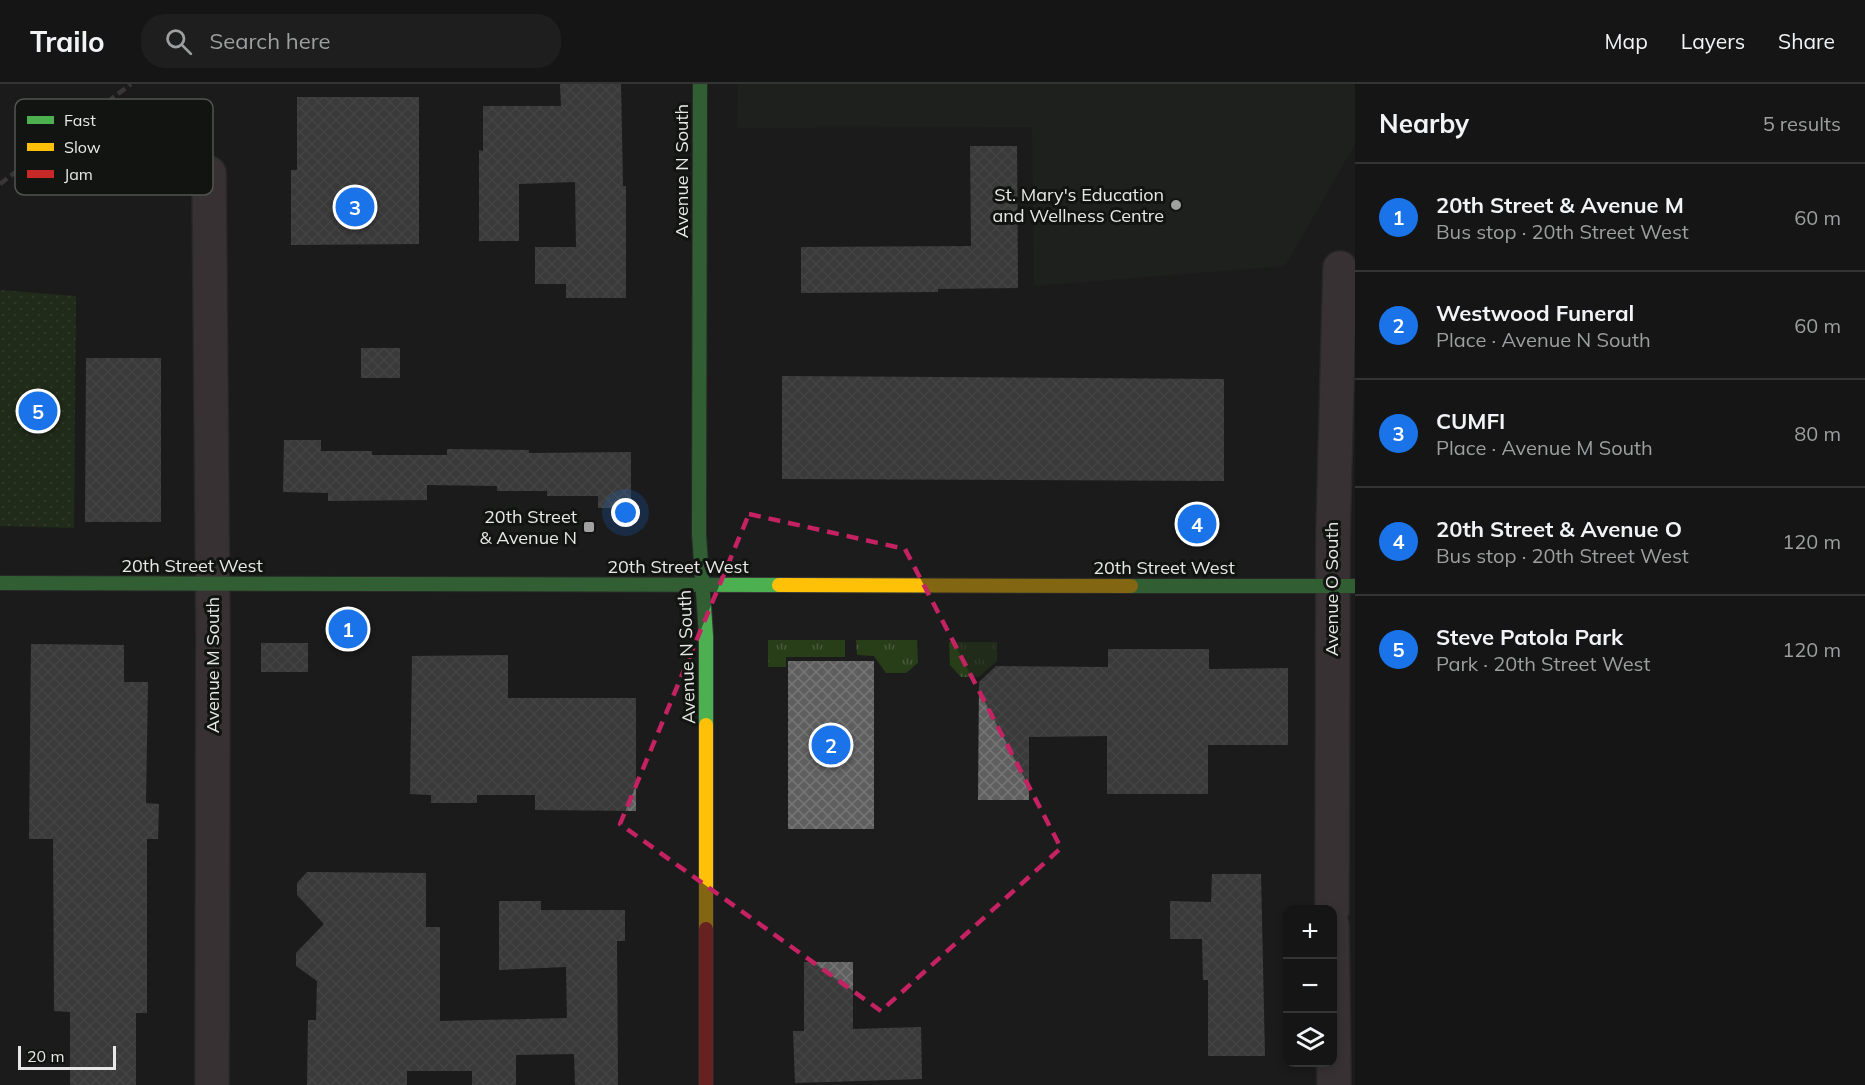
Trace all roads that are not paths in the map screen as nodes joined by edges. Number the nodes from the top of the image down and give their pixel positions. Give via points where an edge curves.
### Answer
1 (700, 84) edge
2 (208, 195) edge
3 (1340, 268) dead end
4 (0, 583) edge
5 (213, 584) junction
6 (703, 585) junction
7 (1344, 586) edge
8 (1332, 905) edge
9 (1332, 959) edge
10 (212, 1085) edge
11 (706, 1085) edge
12 (1334, 1085) edge

1 - 6 main road, Avenue N South via 699,534
2 - 5 street, Avenue M South
3 - 7 street, Avenue O South
4 - 5 main road, 20th Street West
5 - 6 main road, 20th Street West
5 - 10 street, Avenue M South
6 - 7 main road, 20th Street West
6 - 11 main road, Avenue N South via 708,796
7 - 8 street, Avenue O South
9 - 12 street

